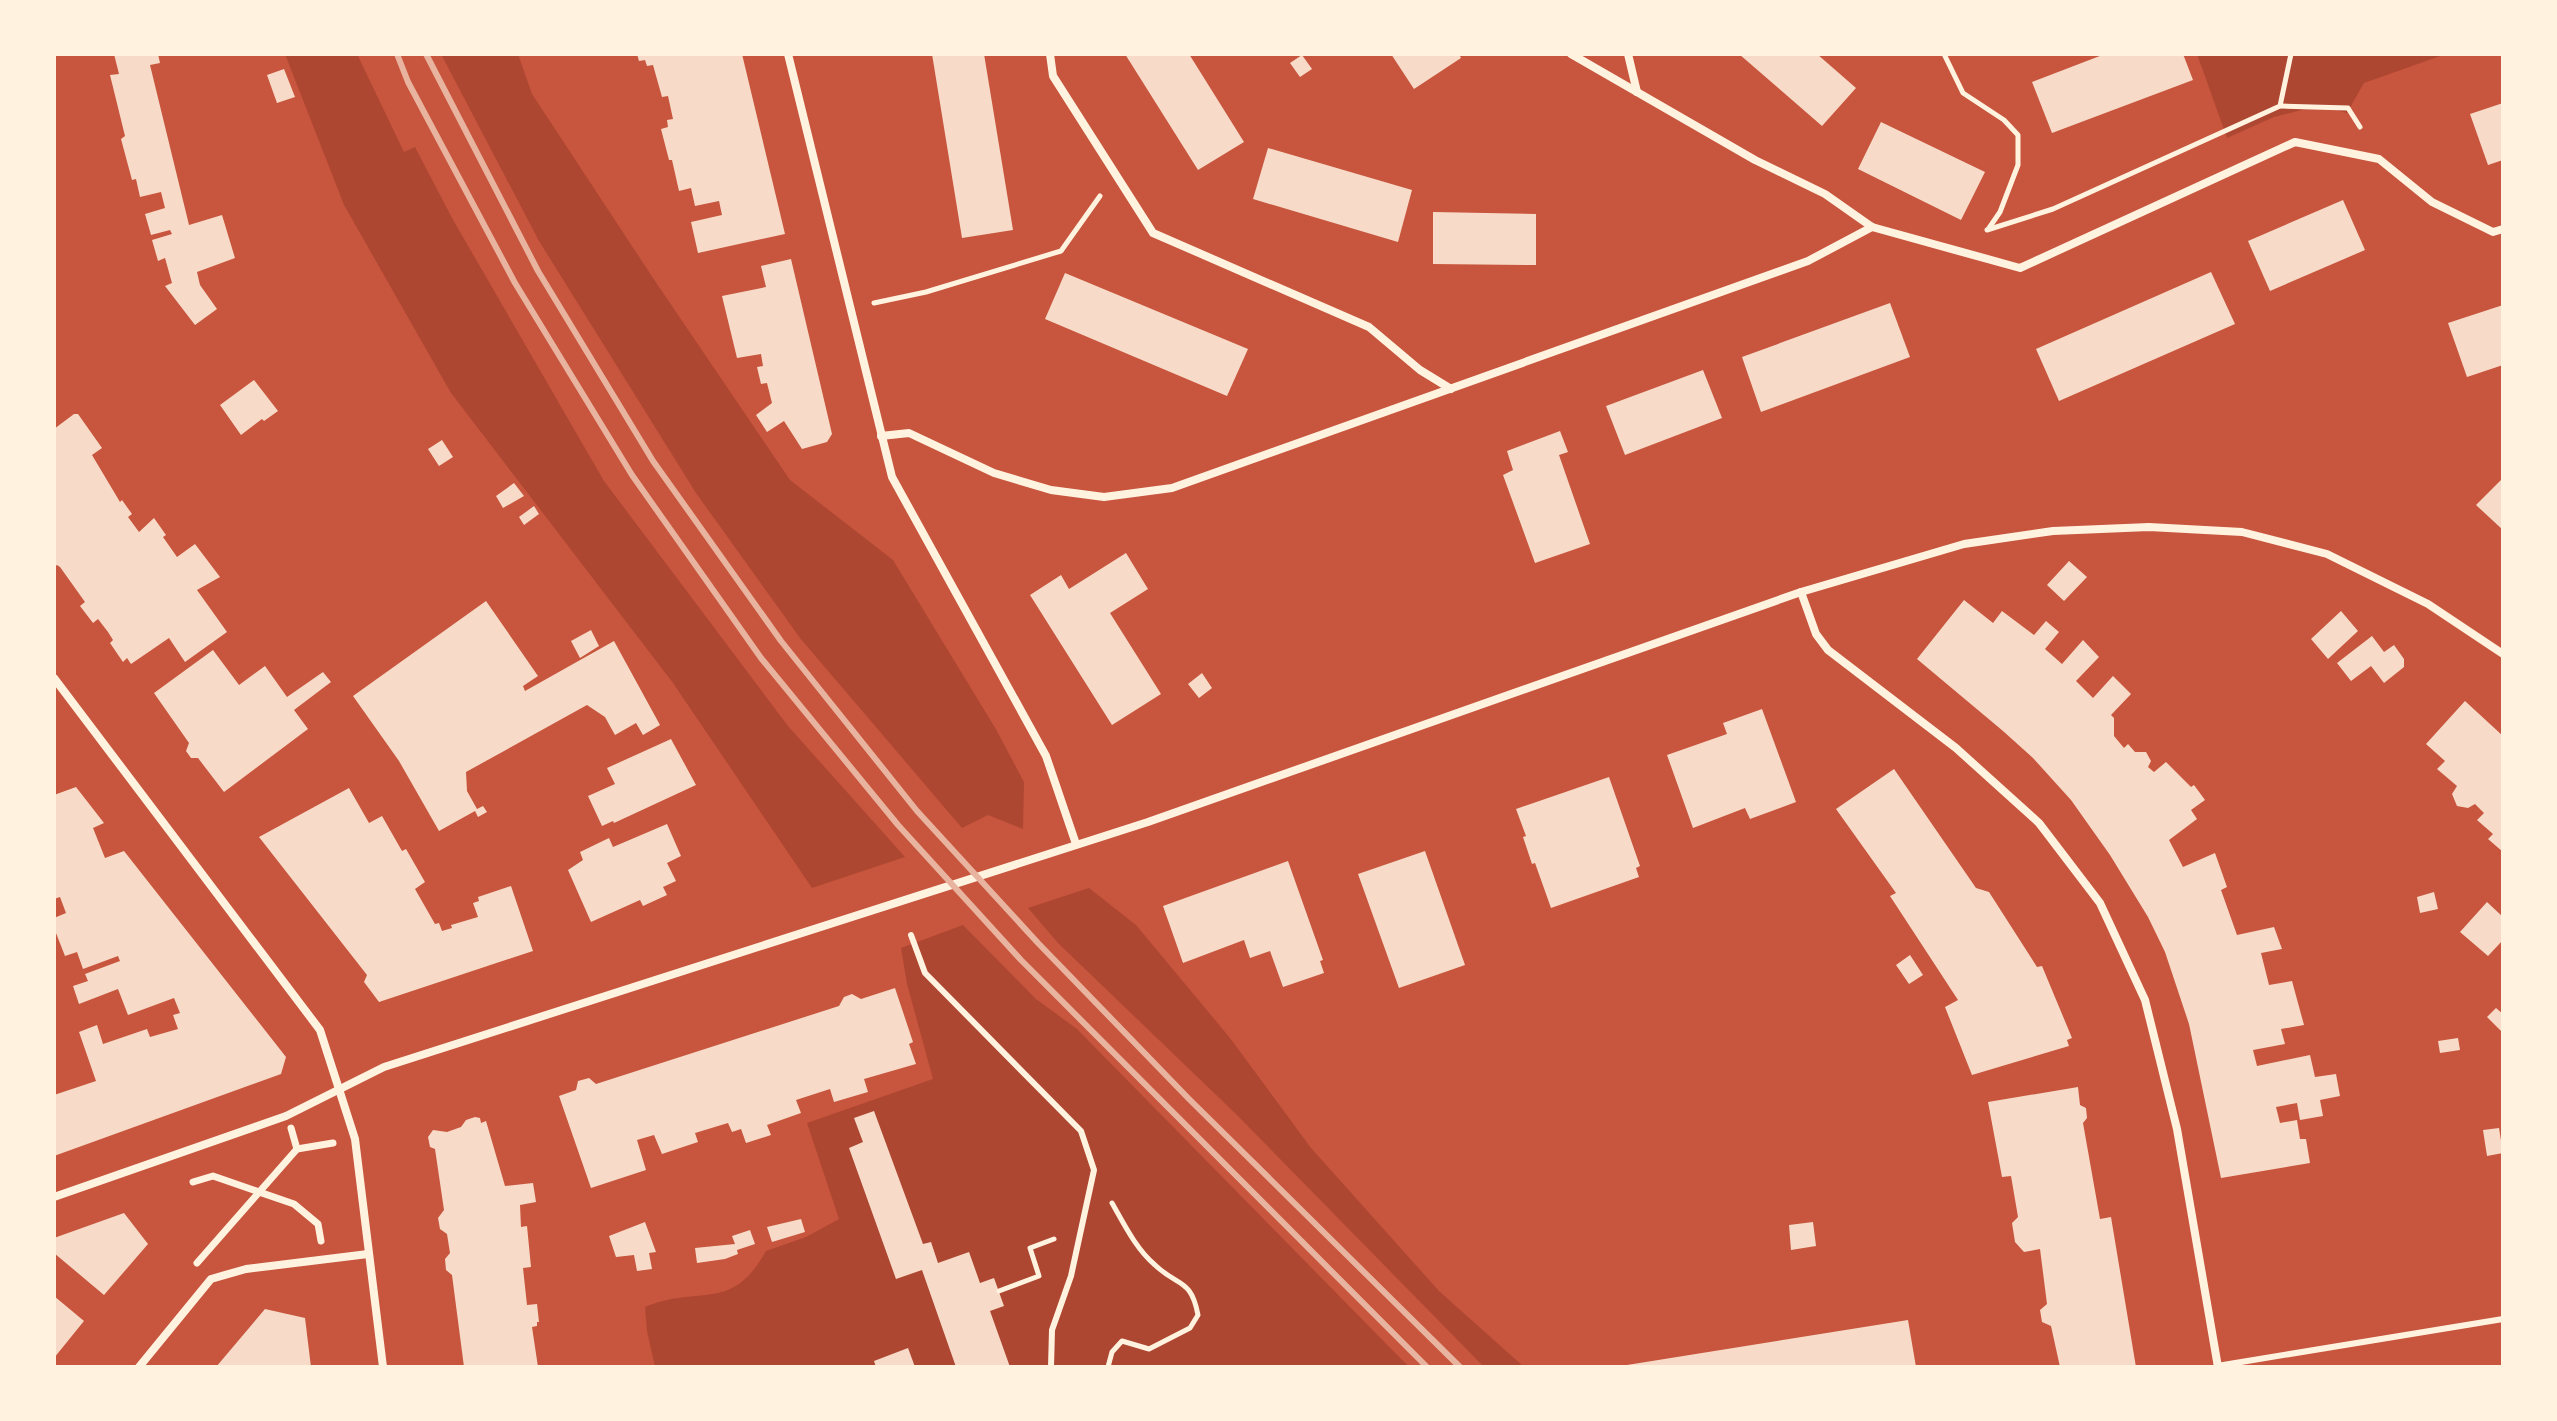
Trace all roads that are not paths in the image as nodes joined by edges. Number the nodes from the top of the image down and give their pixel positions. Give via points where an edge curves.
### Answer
1 (788, 54) edge
2 (1050, 54) edge
3 (1571, 54) edge
4 (1628, 54) edge
5 (1637, 92) junction
6 (1872, 227) junction
7 (2503, 229) edge
8 (1451, 389) junction
9 (881, 436) junction
10 (1801, 592) junction
11 (2503, 654) edge
12 (54, 678) edge
13 (1076, 844) junction
14 (911, 935) dead end
15 (339, 1089) junction
16 (291, 1128) dead end
17 (333, 1143) dead end
18 (297, 1149) junction
19 (193, 1182) dead end
20 (259, 1192) junction
21 (54, 1197) edge
22 (321, 1241) dead end
23 (368, 1254) junction
24 (197, 1263) dead end
25 (2503, 1319) edge
26 (2218, 1366) edge
27 (139, 1367) edge
28 (383, 1367) edge
29 (1051, 1367) edge

1 - 9 street
2 - 8 street via 1053,76 1153,233 1369,327
3 - 5 street
4 - 5 street
5 - 6 street via 1825,194
6 - 7 street via 2020,268 2295,142 2379,159 2432,202 2493,232
6 - 8 street via 1808,261
8 - 9 street via 1172,488 1104,497 1051,490 994,473 909,433
9 - 13 street via 892,477 1046,756
10 - 11 street via 1964,544 2053,531 2149,527 2242,532 2327,554 2428,604
10 - 13 street
10 - 26 street via 1816,634 1828,650 1956,748 2039,823 2100,903 2145,1000 2177,1129
12 - 15 street via 320,1030
13 - 15 street via 384,1067
14 - 29 lane via 925,973 1081,1131 1094,1170 1071,1276 1052,1330
15 - 21 street via 286,1116
15 - 23 street via 355,1139
16 - 18 street
17 - 18 street
18 - 20 street
19 - 20 street via 213,1176
20 - 22 street via 294,1204 318,1224
20 - 24 street
23 - 27 street via 246,1269 211,1279
23 - 28 street
25 - 26 lane

